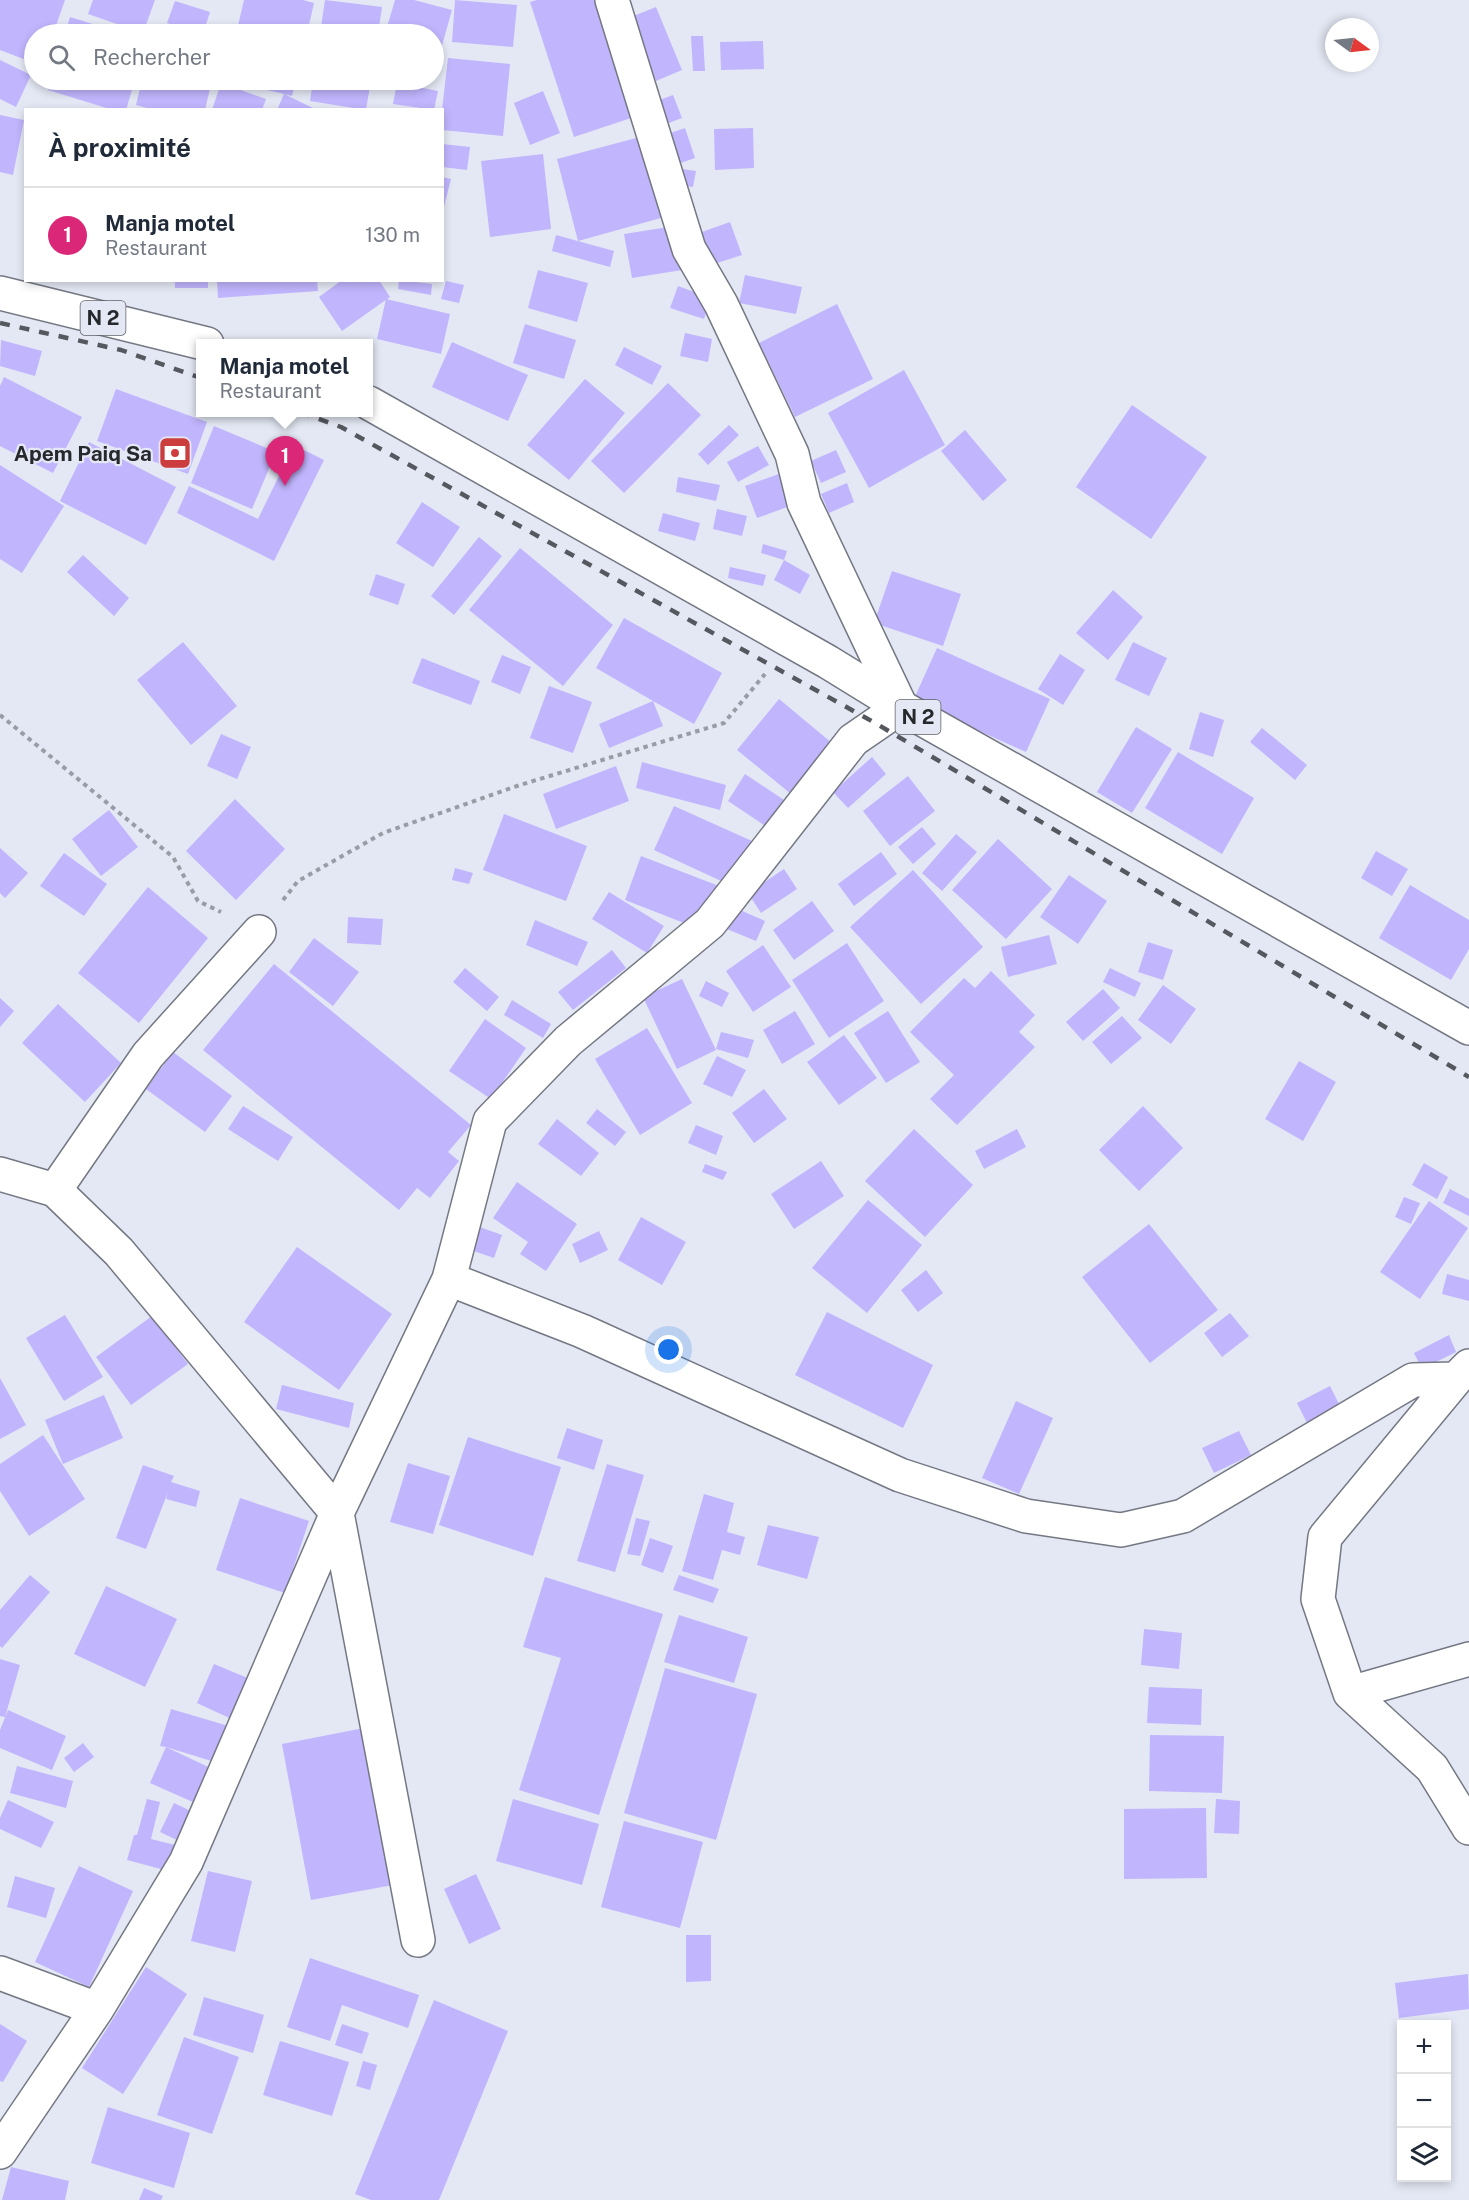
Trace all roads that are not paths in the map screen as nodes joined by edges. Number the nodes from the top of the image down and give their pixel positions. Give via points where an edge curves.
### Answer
1 (612, 0) edge
2 (0, 293) edge
3 (196, 341) edge
4 (373, 405) edge
5 (901, 707) junction
6 (259, 932) road end
7 (1469, 1028) edge
8 (0, 1174) edge
9 (55, 1190) junction
10 (449, 1279) junction
11 (1463, 1373) edge
12 (337, 1513) junction
13 (1469, 1659) edge
14 (1350, 1693) junction
15 (1469, 1828) edge
16 (418, 1940) dead end
17 (0, 1973) edge
18 (97, 2009) junction
19 (0, 2152) edge

1 - 5 street via 690,249 721,304 792,454 804,503
2 - 3 street, N 2
4 - 5 street, N 2
5 - 7 street, N 2
5 - 10 street via 853,740 710,923 568,1041 490,1121
6 - 9 street via 148,1055
8 - 9 street
9 - 12 street via 119,1252
10 - 11 street via 582,1331 900,1475 1026,1516 1121,1530 1184,1516 1413,1380
10 - 12 street
11 - 14 street via 1325,1537 1318,1599
12 - 16 street
12 - 18 street via 186,1862
13 - 14 street
14 - 15 street via 1432,1768
17 - 18 street
18 - 19 street

